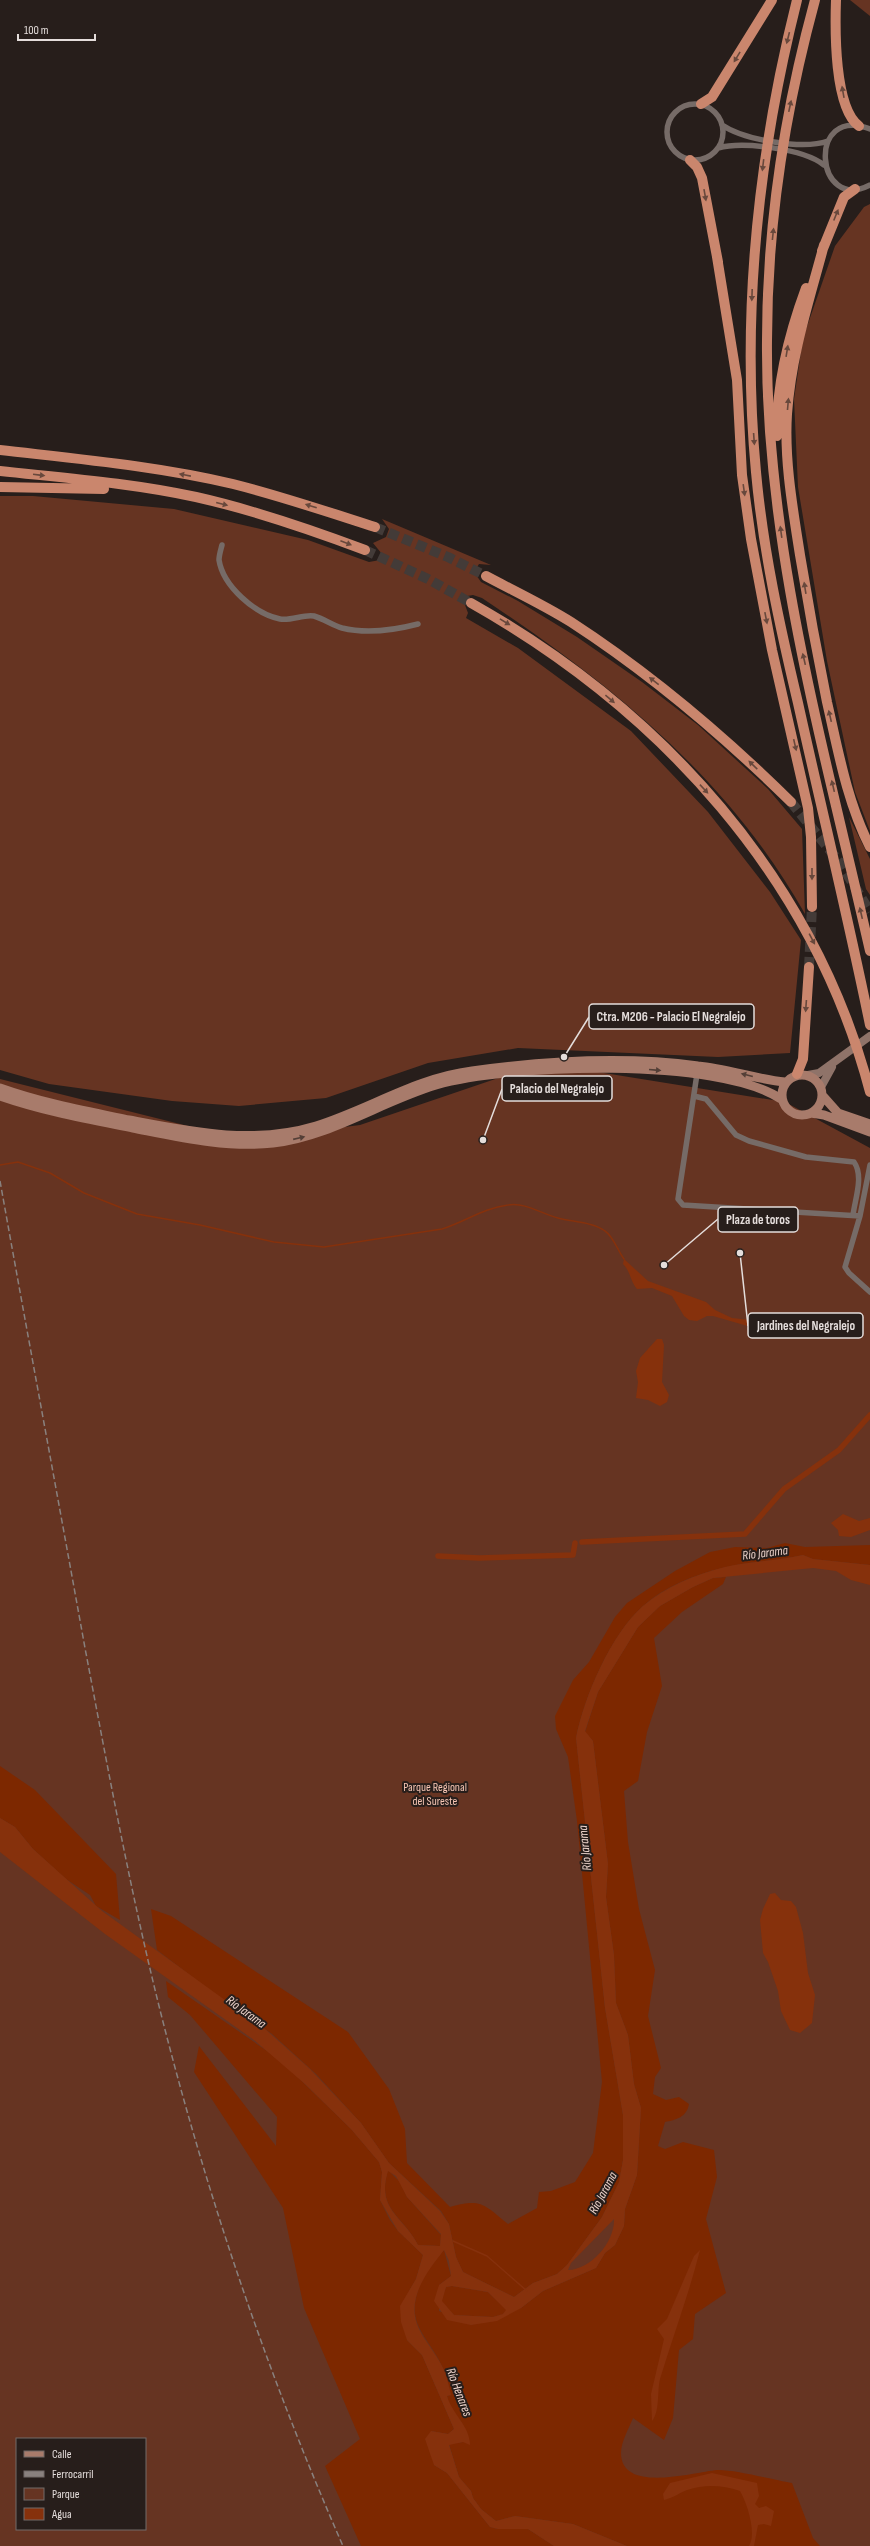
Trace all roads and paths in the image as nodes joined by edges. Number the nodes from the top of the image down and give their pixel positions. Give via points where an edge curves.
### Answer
1 (772, 0) edge
2 (797, 0) edge
3 (815, 0) edge
4 (836, 0) edge
5 (701, 104) junction
6 (722, 125) junction
7 (859, 126) junction
8 (870, 130) edge
9 (828, 141) junction
10 (718, 148) junction
11 (690, 160) junction
12 (824, 165) junction
13 (870, 185) edge
14 (855, 189) junction
15 (824, 245) junction
16 (717, 257) junction
17 (752, 417) junction
18 (0, 450) edge
19 (0, 471) edge
20 (774, 473) junction
21 (0, 487) edge
22 (195, 497) junction
23 (375, 527) tunnel mouth
24 (222, 544) dead end
25 (365, 550) tunnel mouth
26 (486, 576) tunnel mouth
27 (472, 603) tunnel mouth
28 (418, 624) dead end
29 (791, 802) tunnel mouth
30 (870, 847) edge
31 (812, 907) tunnel mouth
32 (870, 951) edge
33 (809, 967) tunnel mouth
34 (870, 1025) edge
35 (870, 1036) edge
36 (835, 1062) junction
37 (697, 1074) junction
38 (803, 1074) junction
39 (785, 1082) junction
40 (0, 1088) edge
41 (822, 1091) junction
42 (870, 1092) edge
43 (0, 1096) edge
44 (694, 1096) junction
45 (781, 1099) junction
46 (812, 1113) junction
47 (870, 1130) edge
48 (870, 1165) edge
49 (853, 1215) junction
50 (860, 1216) junction
51 (870, 1292) edge

1 -> 5 highway via 712,97
2 -> 17 highway via 770,119 758,208 751,341
20 -> 3 highway via 767,341 769,273 787,120
7 -> 4 highway via 846,110 842,91 836,42
5 - 6 street via 715,111
5 - 11 street via 679,108 669,121 667,129 670,145 682,157
6 - 9 street via 740,134 812,145
6 - 10 street via 722,141
7 - 8 street
7 - 9 street via 841,129
9 - 12 street via 824,152
10 - 11 street via 706,158
10 - 12 street via 739,144 811,156
11 -> 16 highway via 698,167 702,178
12 - 14 street via 839,184
13 - 14 street
15 -> 14 highway via 844,198
20 -> 15 highway via 778,456 777,415 788,342 805,290
30 -> 15 highway via 854,809 838,752 814,644 789,472 787,416 790,379
16 - 17 highway via 746,402
16 -> 31 highway via 737,380 742,474 750,538 772,650 808,808
17 -> 34 highway via 756,472 773,589
23 -> 18 highway via 288,498 232,484 113,463
19 -> 22 highway via 104,482
32 -> 20 highway via 801,644
21 - 22 highway via 82,488
22 -> 25 highway via 286,522
24 - 28 street via 219,559 226,577 236,591 264,613 280,619 312,616 343,628 386,630
29 -> 26 highway via 719,733 648,676 570,622
27 -> 42 highway via 513,627 591,683 633,718 741,830 784,892 822,958 842,1007
33 -> 38 highway
35 - 36 street
36 - 38 street via 819,1073
36 - 41 street
43 -> 37 main road via 48,1110 181,1137 216,1143 259,1144 313,1135 434,1086 476,1077 611,1068
37 - 44 street
37 - 45 main road via 758,1088
38 - 39 main road
38 - 41 main road via 816,1080
39 -> 40 main road via 698,1066 644,1062 565,1063 474,1070 421,1083 318,1125 259,1137 198,1133 43,1102
39 - 45 main road
41 - 46 main road via 818,1107
41 - 47 main road via 838,1113
44 - 49 street via 706,1099 736,1134 750,1141 806,1157 854,1162 858,1168 859,1180
44 - 49 street via 678,1199 682,1205
45 - 46 main road via 792,1113
46 - 47 main road
48 - 50 street
49 - 50 street
50 - 51 street via 845,1267

